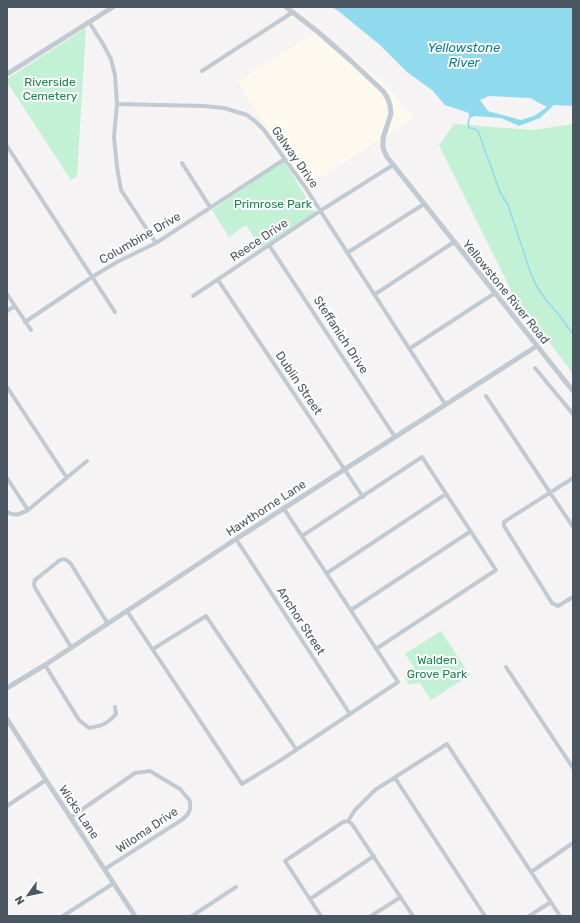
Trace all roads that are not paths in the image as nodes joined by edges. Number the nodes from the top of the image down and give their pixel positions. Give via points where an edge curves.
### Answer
1 (113, 7) edge
2 (286, 7) edge
3 (293, 12) junction
4 (90, 22) junction
5 (202, 71) dead end
6 (7, 74) edge
7 (117, 104) junction
8 (7, 146) edge
9 (285, 159) junction
10 (182, 163) dead end
11 (393, 165) junction
12 (424, 204) junction
13 (210, 207) junction
14 (320, 211) junction
15 (454, 242) junction
16 (156, 243) junction
17 (269, 245) junction
18 (347, 253) junction
19 (92, 278) junction
20 (218, 280) junction
21 (495, 293) junction
22 (7, 294) edge
23 (374, 294) junction
24 (194, 296) dead end
25 (15, 306) junction
26 (7, 311) edge
27 (115, 312) dead end
28 (25, 322) junction
29 (31, 330) dead end
30 (537, 346) junction
31 (409, 349) junction
32 (535, 368) dead end
33 (7, 387) edge
34 (573, 391) edge
35 (486, 396) dead end
36 (445, 404) junction
37 (573, 414) edge
38 (395, 437) junction
39 (87, 461) dead end
40 (345, 470) junction
41 (7, 478) edge
42 (67, 478) junction
43 (573, 478) edge
44 (550, 492) junction
45 (446, 494) junction
46 (363, 497) junction
47 (284, 509) junction
48 (28, 510) junction
49 (7, 512) edge
50 (573, 527) edge
51 (470, 531) junction
52 (302, 536) junction
53 (236, 539) junction
54 (327, 573) junction
55 (573, 597) edge
56 (351, 610) junction
57 (127, 611) junction
58 (108, 624) junction
59 (71, 647) junction
60 (153, 649) junction
61 (376, 649) junction
62 (45, 665) junction
63 (506, 666) dead end
64 (7, 688) edge
65 (115, 707) dead end
66 (350, 714) junction
67 (7, 719) edge
68 (296, 750) junction
69 (573, 768) edge
70 (395, 778) junction
71 (46, 780) junction
72 (7, 806) edge
73 (70, 817) junction
74 (348, 821) junction
75 (573, 843) edge
76 (374, 856) junction
77 (105, 869) junction
78 (531, 872) junction
79 (114, 882) junction
80 (236, 887) dead end
81 (400, 897) junction
82 (310, 899) junction
83 (551, 902) junction
84 (63, 916) edge
85 (135, 916) edge
86 (192, 916) edge
87 (322, 916) edge
88 (371, 916) edge
89 (413, 916) edge
90 (485, 916) edge
91 (528, 916) edge
92 (560, 916) edge

1 - 4 street
2 - 3 street, Yellowstone River Road
3 - 5 street
3 - 11 street, Yellowstone River Road via 384,92 391,114 383,138 383,148
4 - 6 street
4 - 7 street via 111,59
7 - 9 street, Galway Drive via 204,106 247,114 264,130
7 - 16 street via 114,137 121,190
8 - 19 street
9 - 13 street, Columbine Drive
9 - 14 street, Galway Drive
10 - 13 street
11 - 12 street, Yellowstone River Road
11 - 14 street, Reece Drive
12 - 15 street, Yellowstone River Road
12 - 18 street
13 - 16 street, Columbine Drive
14 - 17 street, Reece Drive
14 - 18 street, Galway Drive
15 - 21 street, Yellowstone River Road
15 - 23 street
16 - 19 street, Columbine Drive via 117,262
17 - 20 street, Reece Drive
17 - 38 street, Steffanich Drive
18 - 23 street, Galway Drive
19 - 27 street
19 - 28 street, Columbine Drive
20 - 24 street, Reece Drive
20 - 40 street, Dublin Street
21 - 30 street, Yellowstone River Road
21 - 31 street
22 - 25 street
23 - 31 street, Galway Drive
25 - 26 street
25 - 28 street
28 - 29 street
30 - 34 street, Yellowstone River Road
30 - 36 street, Hawthorne Lane
31 - 36 street, Galway Drive
32 - 37 street
33 - 42 street
35 - 44 street
36 - 38 street, Hawthorne Lane
38 - 40 street, Hawthorne Lane
39 - 42 street
40 - 46 street, Dublin Street
40 - 47 street, Hawthorne Lane
41 - 48 street
42 - 48 street
43 - 44 street
44 - 50 street
44 - 55 street via 504,522 504,526 552,603 558,606
45 - 46 street via 422,458
45 - 51 street
45 - 54 street
46 - 52 street
47 - 52 street
47 - 53 street, Hawthorne Lane
48 - 49 street via 15,515
51 - 56 street
51 - 61 street via 496,570
52 - 54 street
53 - 57 street, Hawthorne Lane
53 - 66 street, Anchor Street
54 - 56 street
56 - 61 street
57 - 58 street, Hawthorne Lane
57 - 60 street
58 - 59 street, Hawthorne Lane
58 - 59 street via 67,560 60,560 35,580 34,584
59 - 62 street, Hawthorne Lane
60 - 68 street via 206,616
60 - 68 street via 242,784
61 - 66 street via 398,682
62 - 64 street, Hawthorne Lane
62 - 65 street via 79,720 89,728 109,722 116,714
63 - 69 street
66 - 68 street
67 - 71 street, Wicks Lane
70 - 74 street via 375,790
70 - 78 street via 447,744
70 - 90 street
71 - 72 street
71 - 73 street, Wicks Lane
73 - 77 street, Wicks Lane
73 - 77 street, Wiloma Drive via 135,773 150,771 180,788 190,801 190,809 183,819
74 - 76 street
74 - 82 street via 285,861
75 - 78 street
76 - 81 street
76 - 82 street
77 - 79 street, Wicks Lane
78 - 83 street
79 - 84 street
79 - 85 street, Wicks Lane
80 - 86 street
81 - 88 street
81 - 89 street
82 - 87 street
83 - 91 street
83 - 92 street

